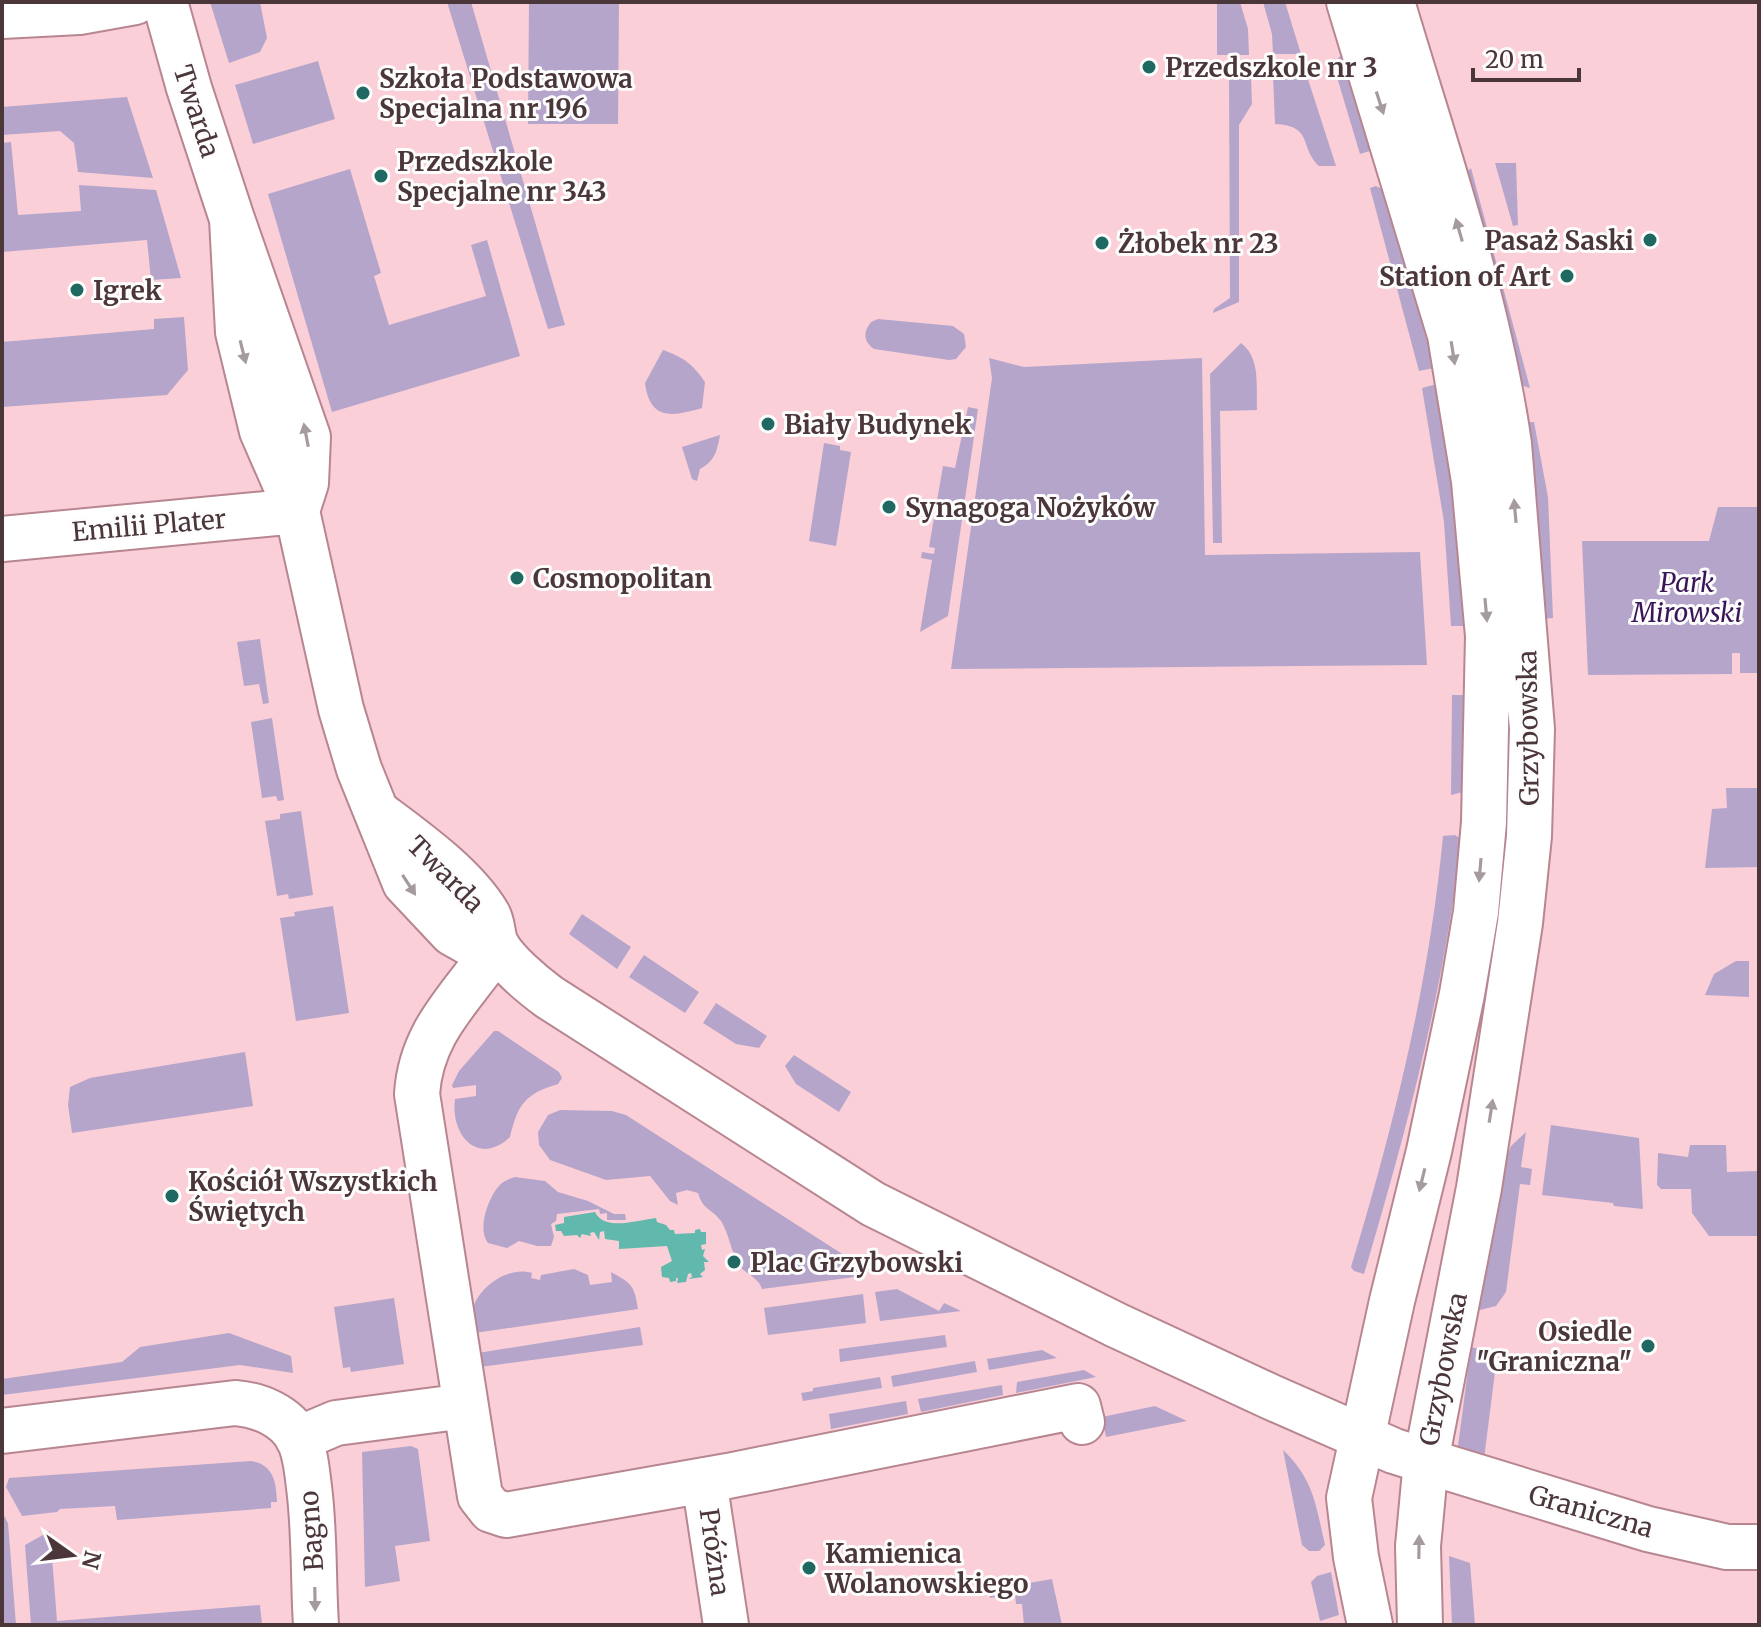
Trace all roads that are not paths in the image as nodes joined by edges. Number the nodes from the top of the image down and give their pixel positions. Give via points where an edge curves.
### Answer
1 (135, 2) edge
2 (165, 2) edge
3 (1349, 2) edge
4 (1392, 2) edge
5 (2, 16) edge
6 (297, 511) junction
7 (2, 539) edge
8 (497, 946) junction
9 (465, 1406) junction
10 (1082, 1422) dead end
11 (2, 1431) edge
12 (1362, 1438) junction
13 (298, 1439) junction
14 (1426, 1461) junction
15 (704, 1480) junction
16 (1759, 1547) edge
17 (316, 1625) edge
18 (726, 1625) edge
19 (1370, 1625) edge
20 (1420, 1625) edge

1 - 5 street via 79,12
2 - 6 street, Twarda via 232,219 238,332 262,431
3 -> 12 street, Grzybowska via 1450,335 1474,481 1488,636 1484,822 1476,912 1429,1151
14 -> 4 street, Grzybowska via 1479,1188 1520,923 1532,729 1504,407 1481,304
6 - 7 street, Emilii Plater
6 - 8 street, Twarda via 348,736 405,883 452,933 468,942
8 - 9 street via 429,1039 417,1084
8 - 12 street via 549,997 873,1204 1116,1325
9 - 13 street via 336,1423
9 - 15 street via 480,1496 498,1513
10 - 15 street via 1078,1406
11 - 13 street via 235,1403 270,1412
12 - 14 street, Graniczna
12 - 19 street, Grzybowska via 1349,1513
13 -> 17 street, Bagno via 313,1521
14 - 16 street, Graniczna via 1648,1529 1727,1547
20 -> 14 street, Grzybowska via 1418,1546
15 - 18 street, Próżna

